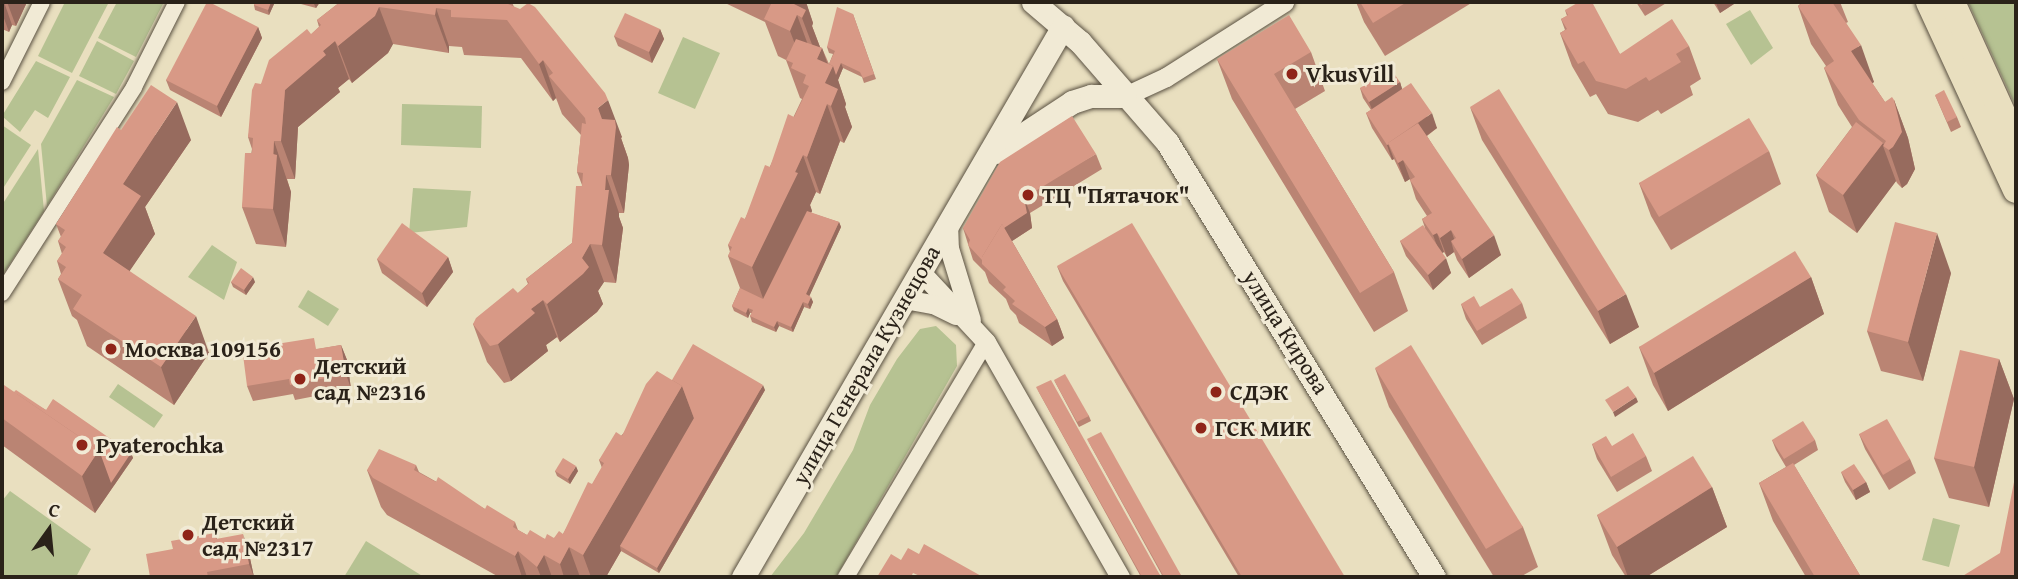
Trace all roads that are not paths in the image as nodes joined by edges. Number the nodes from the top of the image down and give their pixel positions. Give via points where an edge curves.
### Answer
1 (42, 2) edge
2 (177, 2) edge
3 (1033, 2) edge
4 (1284, 2) edge
5 (1929, 2) edge
6 (1952, 2) edge
7 (1063, 26) junction
8 (2, 82) edge
9 (1125, 96) junction
10 (2016, 144) edge
11 (991, 155) junction
12 (2016, 190) edge
13 (948, 222) junction
14 (920, 271) junction
15 (2, 293) edge
16 (904, 299) junction
17 (972, 324) junction
18 (986, 342) junction
19 (743, 577) edge
20 (846, 577) edge
21 (1120, 577) edge
22 (1434, 577) edge

1 - 8 street
2 - 15 street via 134,87
3 - 7 main road, улица Кирова
4 - 9 street via 1166,77
5 - 12 main road
6 - 10 main road
7 - 9 main road, улица Кирова
7 - 11 main road, улица Генерала Кузнецова
9 - 11 main road, улица Генерала Кузнецова via 1091,96 1072,102
9 - 22 main road, улица Кирова via 1167,142
11 - 13 main road, улица Генерала Кузнецова
13 - 14 main road, улица Генерала Кузнецова
13 - 17 street via 949,248
14 - 16 main road, улица Генерала Кузнецова
14 - 17 street
16 - 17 street via 933,304
16 - 19 main road, улица Генерала Кузнецова
17 - 18 street
18 - 20 street
18 - 21 street

